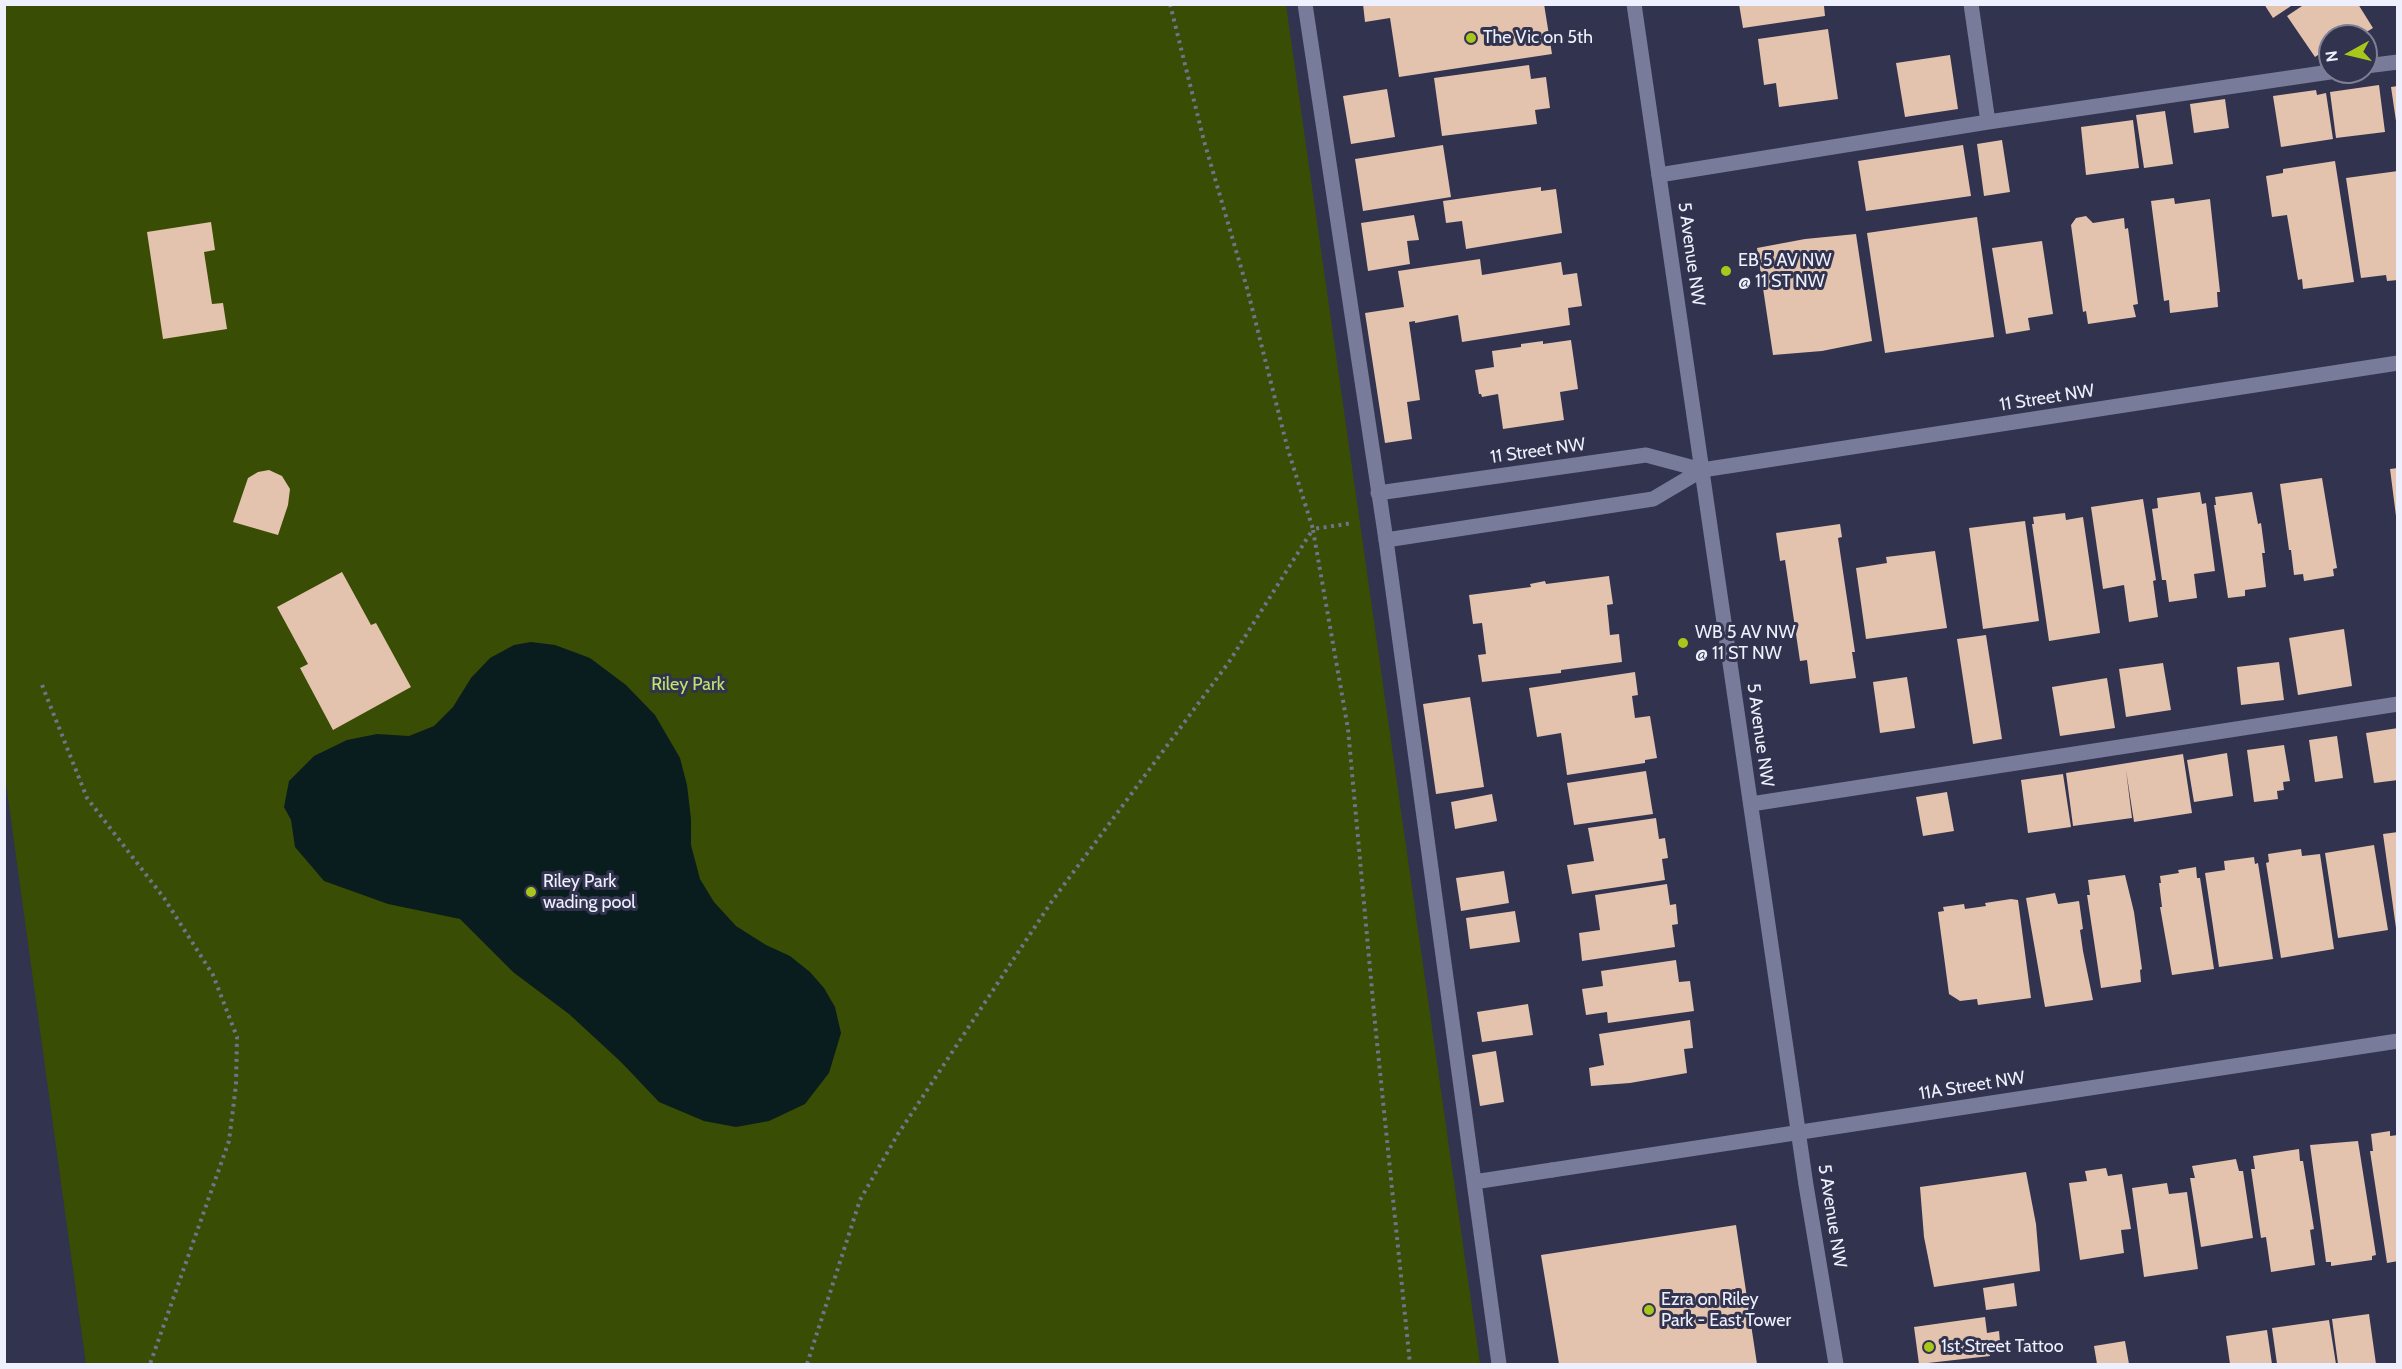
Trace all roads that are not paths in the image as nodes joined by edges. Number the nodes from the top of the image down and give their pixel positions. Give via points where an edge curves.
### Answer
1 (1305, 4) edge
2 (1634, 4) edge
3 (1971, 4) edge
4 (2397, 62) edge
5 (2378, 64) edge
6 (2318, 74) edge
7 (1988, 122) junction
8 (1659, 175) junction
9 (2397, 363) edge
10 (1702, 470) junction
11 (1378, 493) junction
12 (1386, 540) junction
13 (2397, 704) edge
14 (1751, 804) junction
15 (2397, 1041) edge
16 (1799, 1132) junction
17 (1474, 1182) junction
18 (1499, 1365) edge
19 (1836, 1365) edge

1 - 11 street
2 - 8 street, 5 Avenue NW
3 - 7 street
4 - 5 street
6 - 7 street
7 - 8 street
8 - 10 street, 5 Avenue NW
9 - 10 street, 11 Street NW
10 - 11 street, 11 Street NW via 1646,455
10 - 12 street, 11 Street NW via 1653,499
10 - 14 street, 5 Avenue NW
11 - 12 street
12 - 17 street
13 - 14 street
14 - 16 street, 5 Avenue NW
15 - 16 street, 11A Street NW
16 - 17 street, 11A Street NW
16 - 19 street, 5 Avenue NW
17 - 18 street

